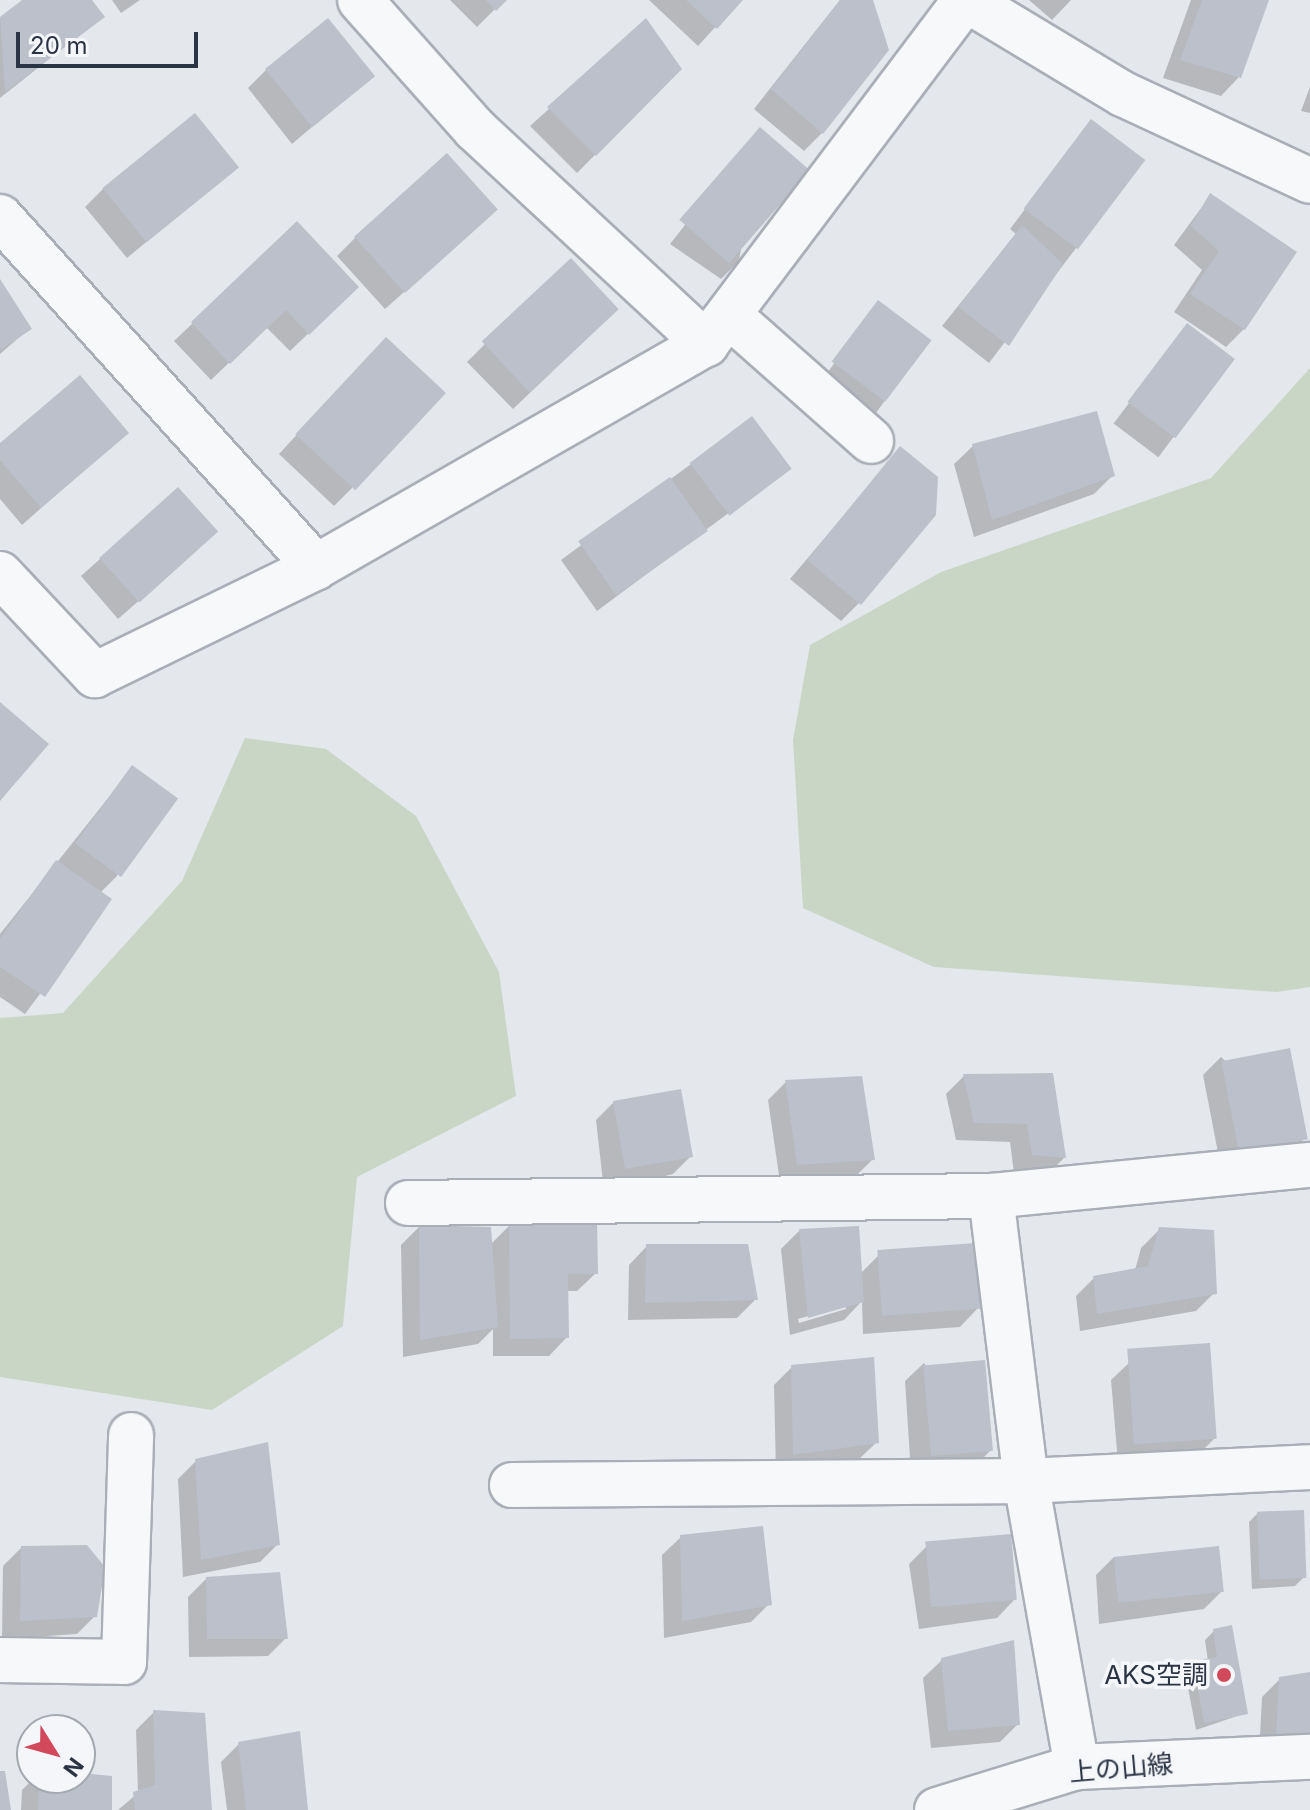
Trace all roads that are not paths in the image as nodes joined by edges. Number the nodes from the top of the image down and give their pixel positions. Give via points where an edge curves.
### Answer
1 (360, 0) edge
2 (966, 0) edge
3 (1310, 181) edge
4 (0, 217) edge
5 (718, 331) junction
6 (871, 441) dead end
7 (316, 567) junction
8 (0, 574) edge
9 (1310, 1165) edge
10 (991, 1196) junction
11 (408, 1203) dead end
12 (131, 1435) dead end
13 (1310, 1467) edge
14 (1026, 1481) junction
15 (512, 1485) dead end
16 (0, 1660) edge
17 (1310, 1757) edge
18 (1077, 1767) junction
19 (937, 1810) edge

1 - 5 street via 475,129
2 - 3 street via 1123,94
2 - 5 street
4 - 7 street
5 - 6 street
5 - 7 street
7 - 8 street via 95,675
9 - 10 street
10 - 11 street
10 - 14 street
12 - 16 street via 124,1662
13 - 14 street
14 - 15 street
14 - 18 street
17 - 18 street, 上の山線
18 - 19 street, 上の山線

